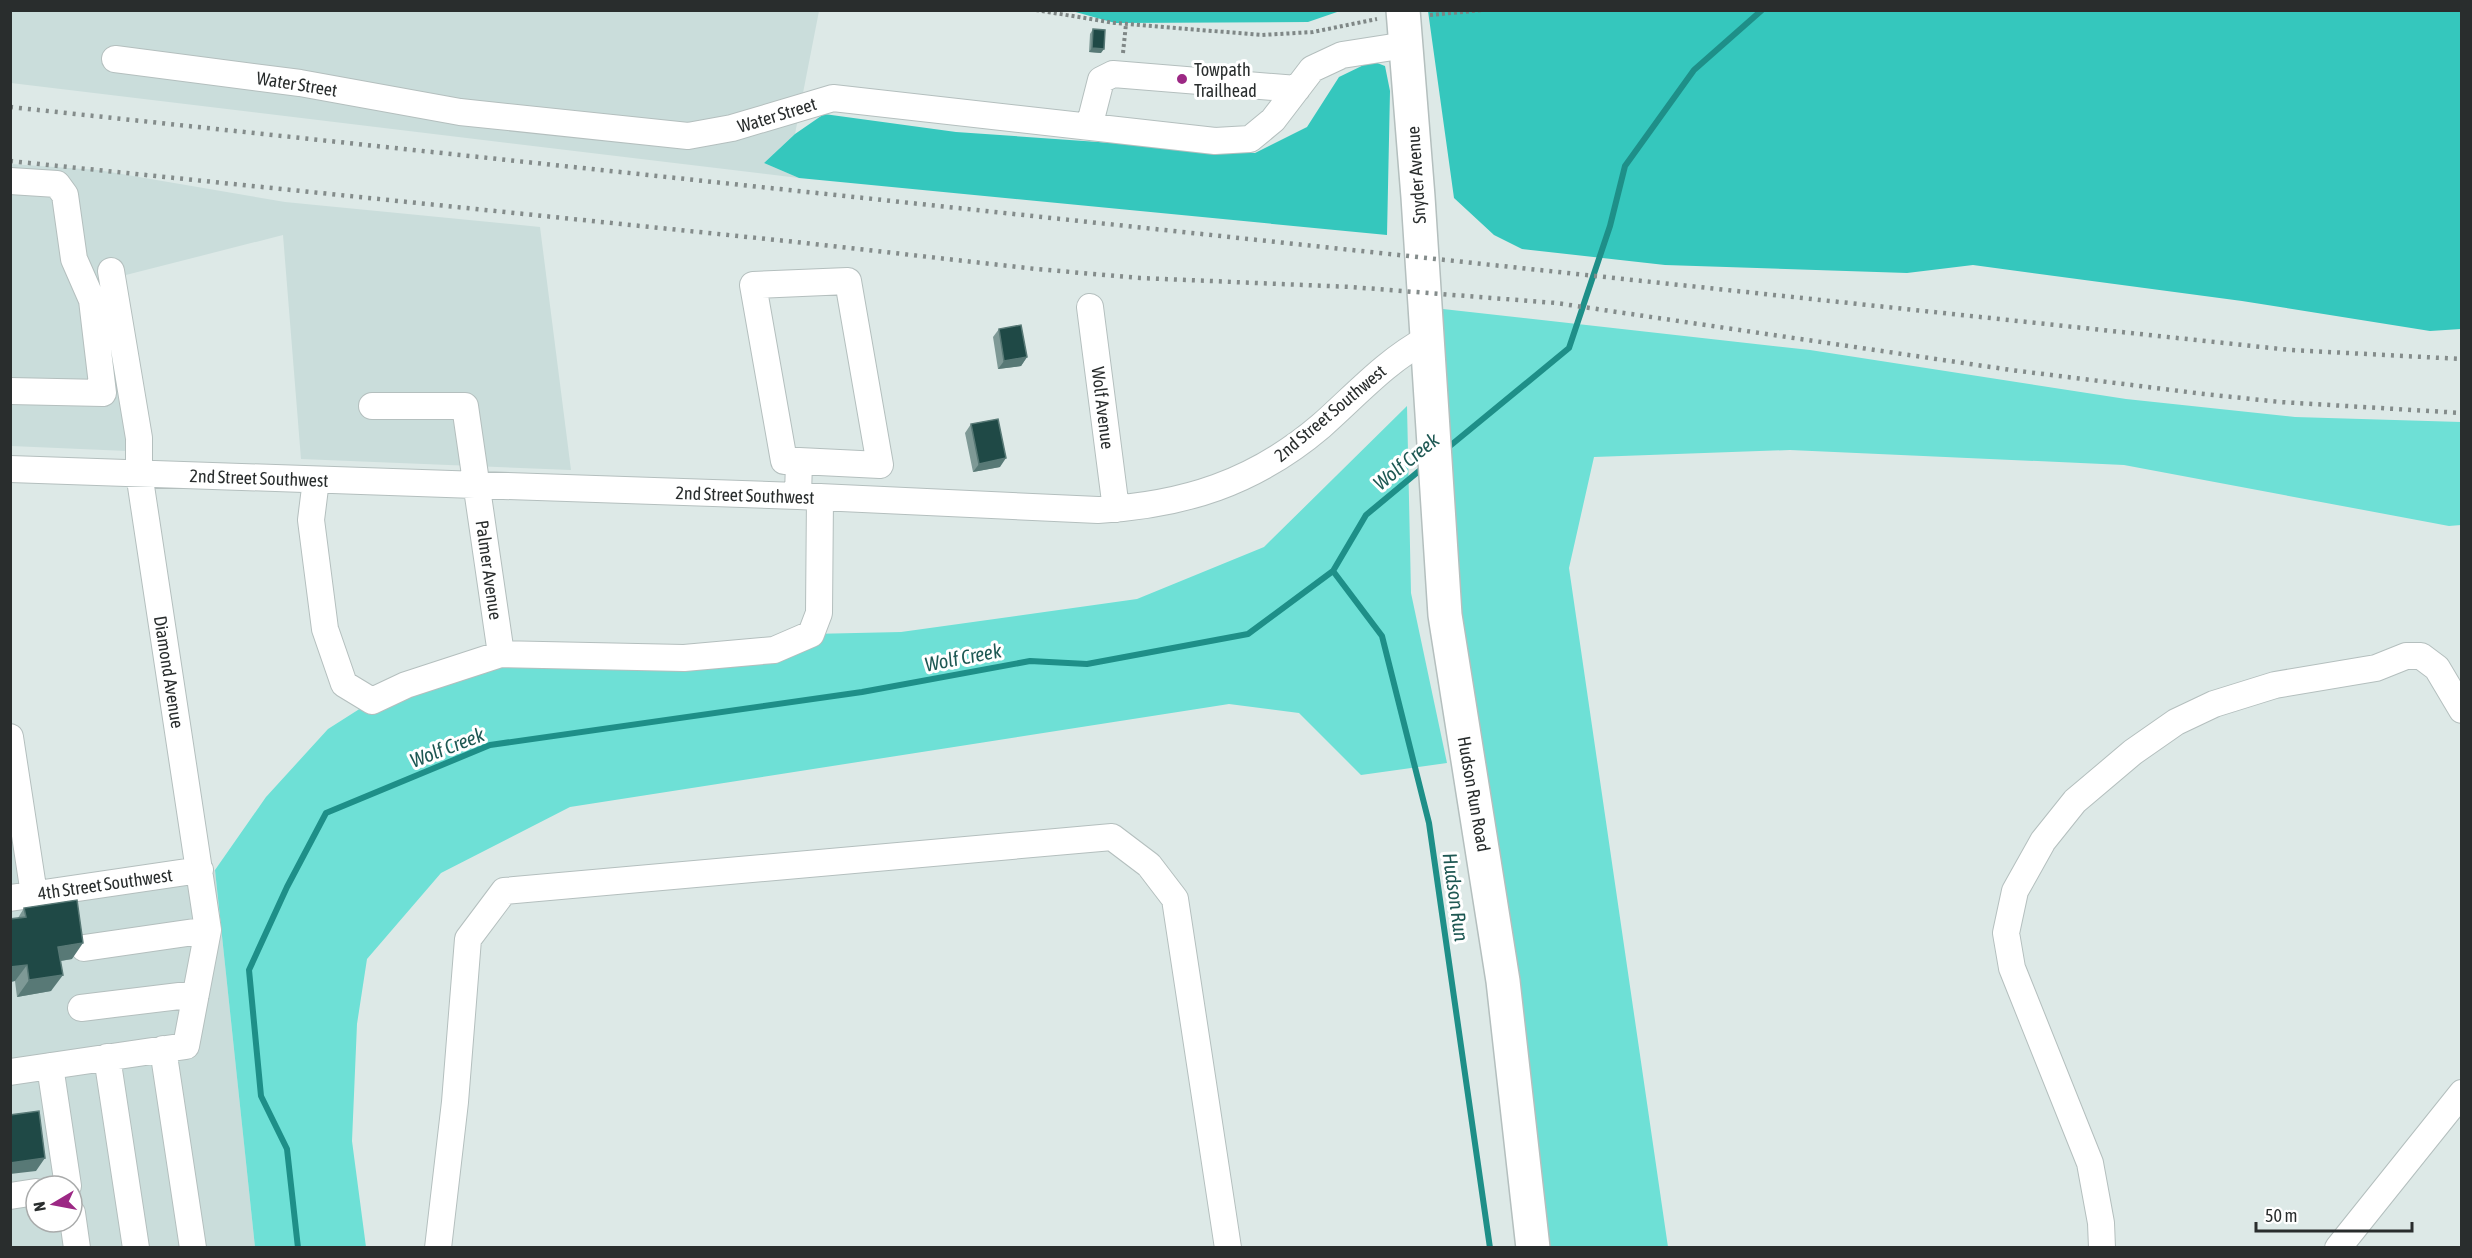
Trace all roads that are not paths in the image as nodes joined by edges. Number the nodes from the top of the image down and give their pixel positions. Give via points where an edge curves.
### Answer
1 (1404, 14) edge
2 (1406, 45) junction
3 (115, 59) dead end
4 (1297, 89) junction
5 (1089, 127) junction
6 (10, 181) edge
7 (111, 271) dead end
8 (1090, 307) dead end
9 (1427, 339) junction
10 (10, 391) edge
11 (372, 406) dead end
12 (799, 461) junction
13 (10, 469) edge
14 (139, 473) junction
15 (316, 480) junction
16 (477, 486) junction
17 (809, 496) junction
18 (1116, 509) junction
19 (501, 654) junction
20 (2462, 710) edge
21 (10, 737) edge
22 (14, 782) edge
23 (18, 841) edge
24 (200, 870) junction
25 (22, 896) edge
26 (208, 930) junction
27 (84, 948) edge
28 (196, 994) junction
29 (81, 1008) dead end
30 (164, 1049) junction
31 (107, 1057) junction
32 (50, 1066) junction
33 (10, 1072) edge
34 (2462, 1093) edge
35 (66, 1174) edge
36 (136, 1248) edge
37 (193, 1248) edge
38 (438, 1248) edge
39 (1228, 1248) edge
40 (1533, 1248) edge
41 (2102, 1248) edge
42 (2338, 1248) edge

1 - 2 main road, Snyder Avenue
2 - 4 street, Water Street via 1342,55 1312,69
2 - 9 main road, Snyder Avenue
3 - 5 street, Water Street via 300,83 460,112 688,136 732,128 833,98
4 - 5 street, Water Street via 1273,120 1250,139 1215,141
4 - 5 street via 1113,74 1101,80
6 - 10 street via 57,184 65,195 74,259 92,300 103,393
7 - 14 street, Diamond Avenue via 139,438
8 - 18 street, Wolf Avenue
9 - 18 street, 2nd Street Southwest via 1404,352 1276,460 1225,486 1142,508
9 - 40 main road, Hudson Run Road via 1444,615 1503,981
11 - 16 street, Palmer Avenue via 465,406
12 - 12 street via 784,461 753,285 848,281 880,465
12 - 17 street
13 - 14 street, 2nd Street Southwest
14 - 15 street, 2nd Street Southwest
14 - 24 street, Diamond Avenue
15 - 16 street, 2nd Street Southwest
15 - 19 street via 311,520 324,618 344,684 372,701 406,685
16 - 17 street, 2nd Street Southwest
16 - 19 street, Palmer Avenue
17 - 18 street, 2nd Street Southwest
17 - 19 street via 819,613 811,634 774,650 684,658
20 - 41 street via 2437,668 2421,656 2406,656 2376,668 2275,686 2214,704 2176,722 2133,752 2075,801 2043,841 2015,891 2006,933 2012,968 2090,1163
21 - 22 street
22 - 23 street
23 - 25 street
24 - 25 street, 4th Street Southwest
24 - 26 street, Diamond Avenue
26 - 27 street
26 - 28 street, Diamond Avenue
28 - 29 street
28 - 30 street, Diamond Avenue via 186,1046
30 - 31 street
30 - 37 street
31 - 32 street
31 - 36 street
32 - 33 street
32 - 35 street
34 - 42 street
38 - 39 street via 468,939 504,891 1112,837 1149,865 1175,899

